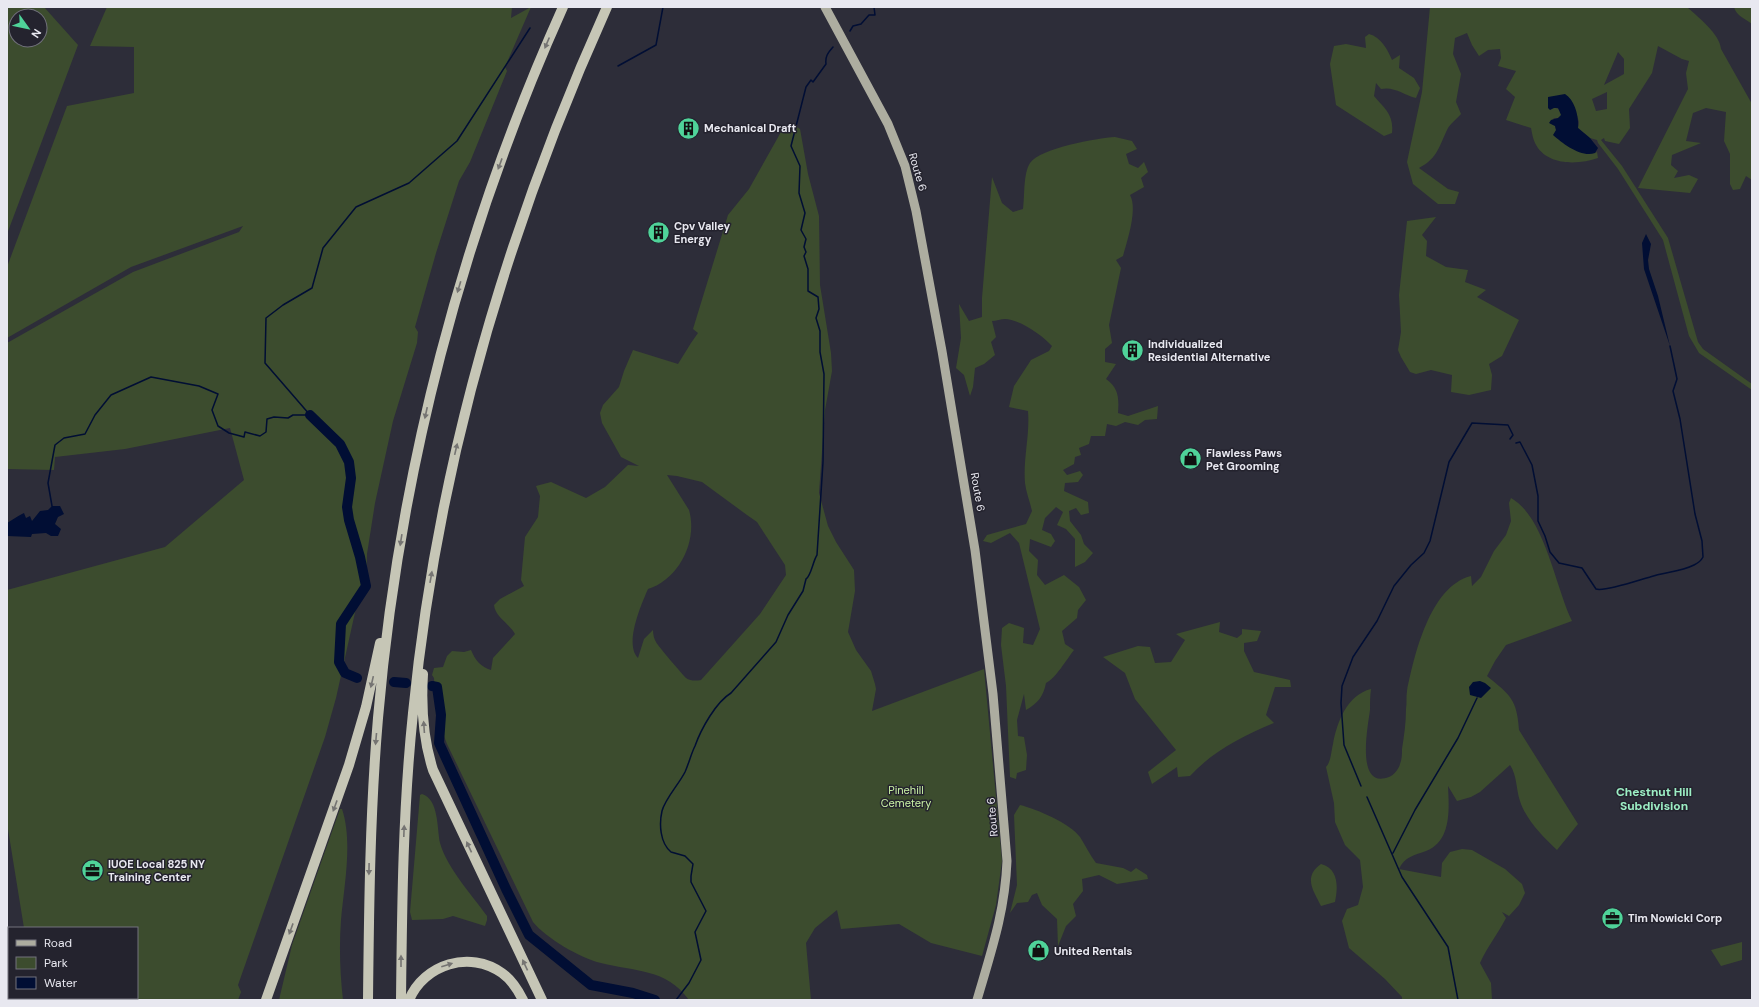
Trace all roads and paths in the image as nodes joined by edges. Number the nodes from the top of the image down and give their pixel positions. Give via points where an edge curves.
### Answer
1 (563, 7) edge
2 (607, 7) edge
3 (825, 7) edge
4 (393, 589) junction
5 (428, 595) junction
6 (266, 1000) edge
7 (368, 1000) edge
8 (401, 1000) edge
9 (409, 1000) edge
10 (523, 1000) edge
11 (542, 1000) edge
12 (977, 1000) edge

1 -> 4 highway via 506,145 454,305 415,465
5 -> 2 highway via 460,431 502,276 549,143
3 - 12 main road, Route 6 via 882,111 909,180 971,522 992,686 1007,862 1000,919
4 -> 6 highway via 356,744
4 -> 7 highway via 374,758
8 -> 5 highway via 405,803 412,714
11 -> 5 highway via 429,758 422,697
9 -> 10 highway via 416,986 431,973 448,964 468,962 486,965 502,973 514,984

